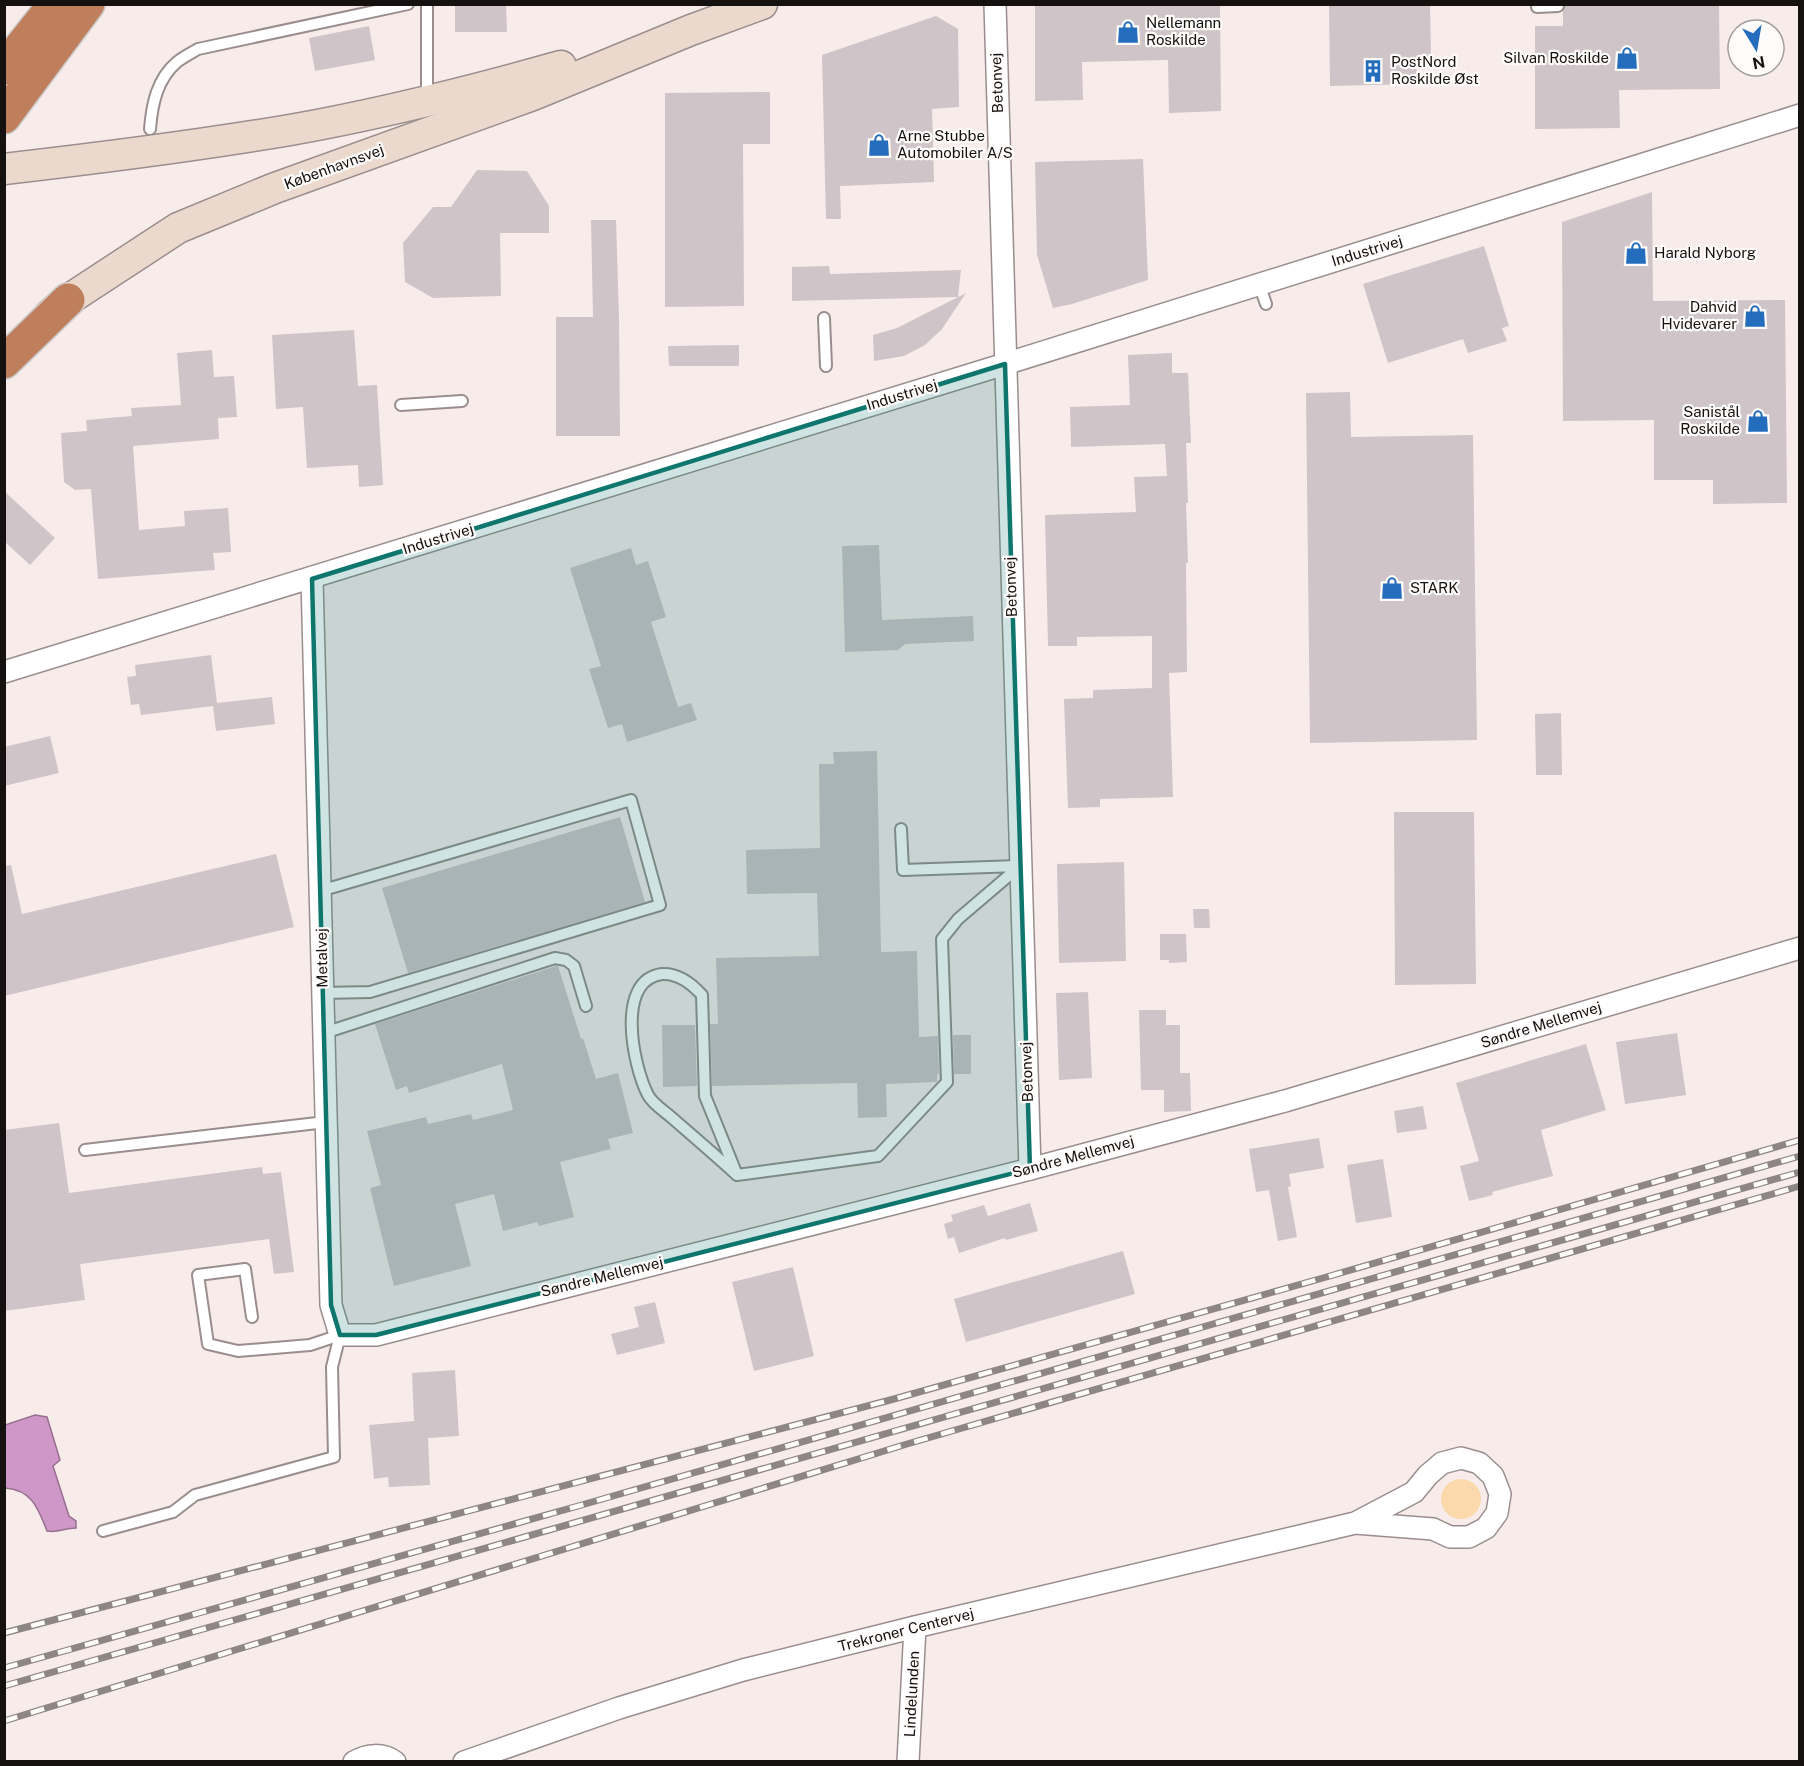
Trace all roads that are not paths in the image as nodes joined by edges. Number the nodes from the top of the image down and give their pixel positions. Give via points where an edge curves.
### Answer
1 (55, 4) edge
2 (88, 4) edge
3 (408, 4) edge
4 (426, 4) edge
5 (762, 4) edge
6 (995, 4) edge
7 (1537, 4) edge
8 (1558, 4) edge
9 (691, 30) junction
10 (4, 68) edge
11 (427, 101) junction
12 (1800, 115) edge
13 (4, 117) edge
14 (150, 129) dead end
15 (4, 169) edge
16 (1259, 284) junction
17 (68, 300) junction
18 (1266, 304) dead end
19 (824, 318) dead end
20 (4, 354) edge
21 (4, 362) edge
22 (1005, 364) junction
23 (826, 366) dead end
24 (462, 401) dead end
25 (401, 405) dead end
26 (312, 579) junction
27 (4, 672) edge
28 (902, 830) dead end
29 (1020, 866) junction
30 (320, 891) junction
31 (1800, 948) edge
32 (322, 993) junction
33 (586, 1005) dead end
34 (324, 1033) junction
35 (326, 1122) junction
36 (85, 1150) dead end
37 (1030, 1169) junction
38 (737, 1175) junction
39 (252, 1317) dead end
40 (340, 1335) junction
41 (1355, 1523) junction
42 (103, 1531) dead end
43 (915, 1627) junction
44 (354, 1761) edge
45 (395, 1761) edge
46 (464, 1761) edge
47 (908, 1761) edge

1 - 10 highway
2 - 13 highway
3 - 14 lane via 198,50 177,62 160,83 152,105
4 - 11 lane
5 - 9 main road, Københavnsvej
6 - 22 street, Betonvej
7 - 8 lane
9 - 11 main road, Københavnsvej
9 - 17 main road, Københavnsvej via 536,94 275,188 178,228
11 - 15 main road, Københavnsvej via 290,130
12 - 16 street, Industrivej
16 - 18 lane
16 - 22 street, Industrivej
17 - 20 main road, Københavnsvej
17 - 21 highway
19 - 23 lane
22 - 26 street, Industrivej
22 - 29 street, Betonvej
24 - 25 lane
26 - 27 street, Industrivej
26 - 30 street, Metalvej
28 - 29 lane via 903,870
29 - 37 street, Betonvej
29 - 38 lane via 958,919 942,939 947,1082 878,1156
30 - 32 street, Metalvej
30 - 32 lane via 631,800 660,905 370,992
31 - 37 street, Søndre Mellemvej via 1285,1101
32 - 34 street, Metalvej
33 - 34 lane via 574,966 555,958
34 - 35 street, Metalvej
35 - 36 lane
35 - 40 street, Metalvej via 331,1305
37 - 40 street, Søndre Mellemvej via 376,1335
38 - 38 lane via 705,1096 702,995 681,978 654,975 643,982 632,1008 638,1063 648,1097
39 - 40 lane via 245,1269 198,1275 208,1344 238,1351 310,1346
40 - 42 lane via 332,1367 334,1456 195,1495 173,1512
41 - 41 street, Trekroner Centervej via 1432,1529 1450,1537 1469,1537 1486,1528 1497,1513 1500,1494 1493,1476 1479,1463 1461,1458 1442,1462 1414,1492
41 - 43 street, Trekroner Centervej
43 - 46 street, Trekroner Centervej via 732,1673
43 - 47 street, Lindelunden
44 - 45 street via 375,1755

